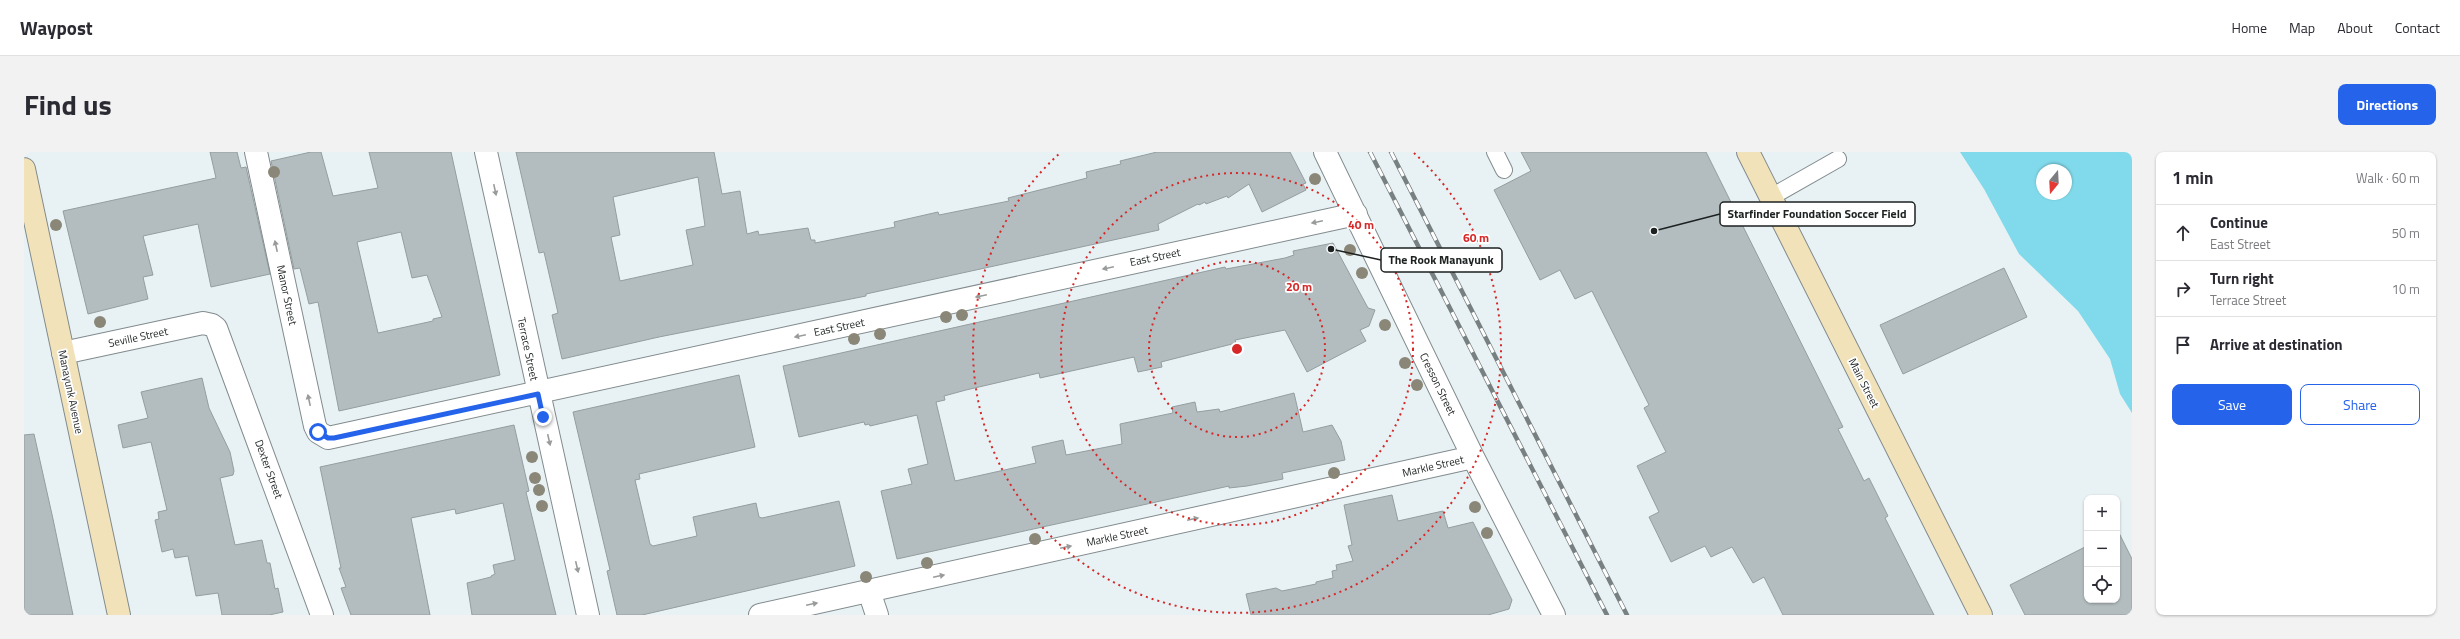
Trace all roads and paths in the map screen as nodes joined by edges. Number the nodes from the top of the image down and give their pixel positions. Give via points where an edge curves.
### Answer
1 (256, 152) edge
2 (486, 152) edge
3 (1325, 152) edge
4 (1495, 152) edge
5 (1748, 152) edge
6 (1838, 159) dead end
7 (24, 169) edge
8 (1504, 170) dead end
9 (1771, 197) junction
10 (1356, 214) junction
11 (212, 324) joint
12 (63, 353) junction
13 (538, 394) junction
14 (322, 436) joint
15 (1473, 457) junction
16 (869, 591) junction
17 (119, 615) edge
18 (322, 615) edge
19 (588, 615) edge
20 (760, 615) edge
21 (877, 615) edge
22 (1554, 615) edge
23 (1981, 615) edge

14 -> 1 street, Manor Street via 315,426
2 -> 13 street, Terrace Street
3 - 10 street, Cresson Street
4 - 8 lane
5 - 9 street, Main Street
6 - 9 lane
7 - 12 street, Manayunk Avenue
9 - 23 street, Main Street
10 -> 13 street, East Street
10 - 15 street, Cresson Street
11 - 12 street, Seville Street
11 - 18 street, Dexter Street via 219,332
12 - 17 street, Manayunk Avenue
13 - 14 street, East Street via 334,438
13 -> 19 street, Terrace Street
16 -> 15 street, Markle Street
15 - 22 street, Cresson Street
20 -> 16 street, Markle Street
16 - 21 street

